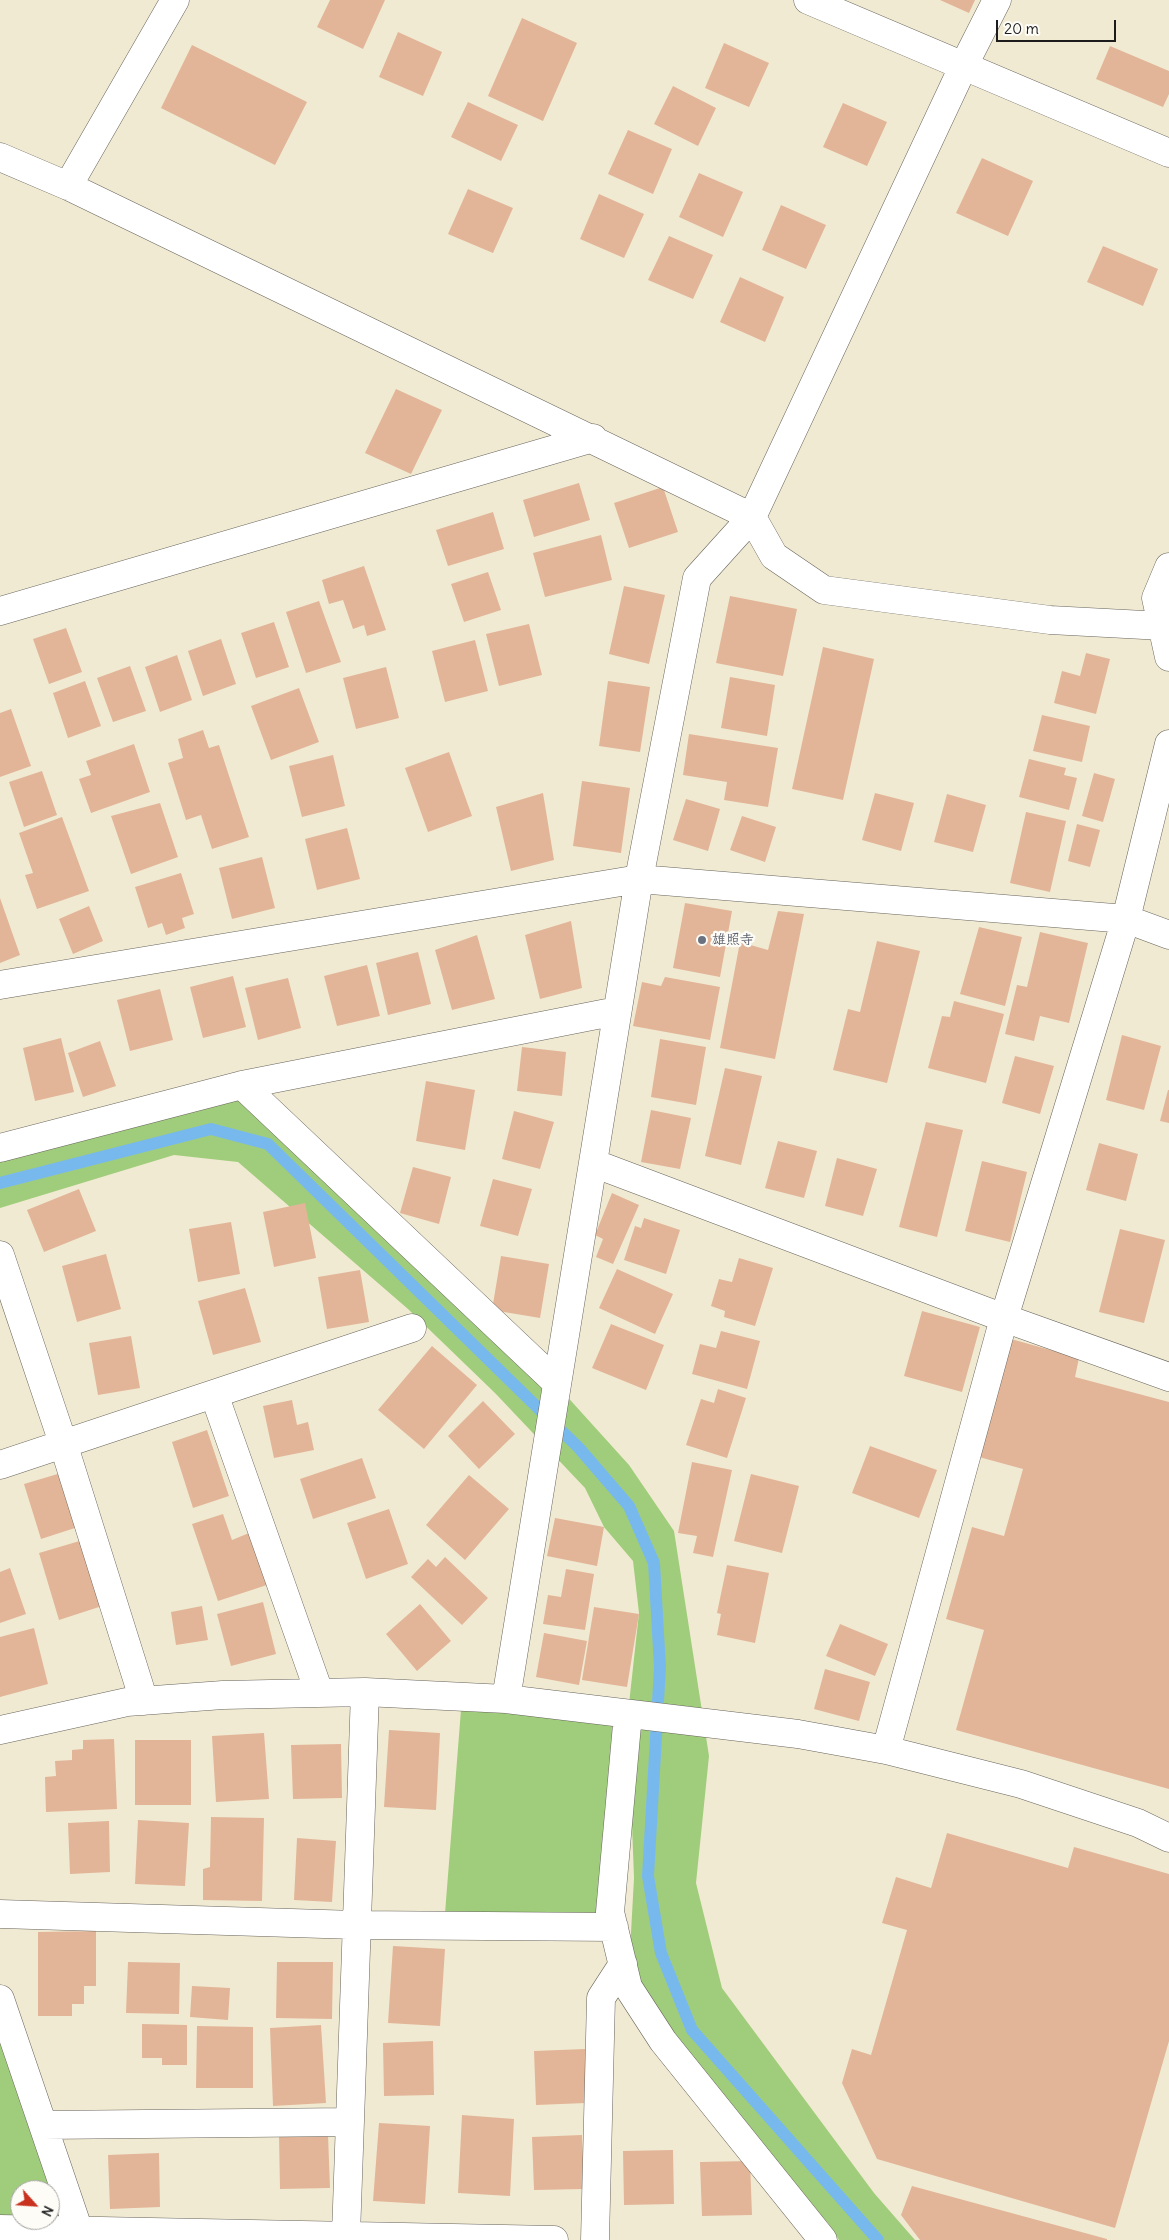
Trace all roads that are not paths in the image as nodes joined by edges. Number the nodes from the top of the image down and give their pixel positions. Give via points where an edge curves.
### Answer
1 (175, 0) edge
2 (808, 0) edge
3 (997, 0) edge
4 (964, 65) junction
5 (1169, 153) edge
6 (0, 157) edge
7 (68, 186) junction
8 (593, 438) junction
9 (752, 517) junction
10 (1169, 567) edge
11 (2, 609) edge
12 (1163, 626) junction
13 (1169, 657) edge
14 (1169, 744) edge
15 (639, 879) junction
16 (1126, 919) junction
17 (1169, 935) edge
18 (0, 986) edge
19 (618, 1010) junction
20 (242, 1084) junction
21 (0, 1148) edge
22 (593, 1163) junction
23 (0, 1255) edge
24 (1004, 1318) junction
25 (412, 1328) dead end
26 (1169, 1377) edge
27 (557, 1383) junction
28 (214, 1394) junction
29 (63, 1443) junction
30 (0, 1465) edge
31 (319, 1692) junction
32 (365, 1692) junction
33 (506, 1699) junction
34 (144, 1701) junction
35 (628, 1714) junction
36 (0, 1730) edge
37 (886, 1750) junction
38 (1169, 1838) edge
39 (0, 1914) edge
40 (356, 1925) junction
41 (614, 1926) junction
42 (623, 1964) junction
43 (0, 2000) edge
44 (350, 2122) junction
45 (43, 2125) junction
46 (0, 2229) edge
47 (81, 2235) edge
48 (346, 2235) junction
49 (554, 2240) edge
50 (595, 2240) edge
51 (823, 2240) edge

1 - 7 street
2 - 4 street
3 - 4 street
4 - 5 street
4 - 9 street
6 - 7 street
7 - 8 street
8 - 9 street
8 - 11 street
9 - 12 street via 774,556 824,590 1050,620
9 - 15 street via 697,578
10 - 12 street via 1156,598
12 - 13 street
14 - 16 street
15 - 16 street
15 - 18 street
15 - 19 street
16 - 17 street
16 - 24 street
19 - 20 street
19 - 22 street
20 - 21 street
20 - 27 street
22 - 24 street
22 - 27 street
23 - 29 street
24 - 26 street
24 - 37 street
25 - 28 street
27 - 33 street
28 - 29 street
28 - 31 street
29 - 30 street
29 - 34 street
31 - 32 street
31 - 34 street
32 - 33 street
32 - 40 street
33 - 35 street
34 - 36 street
35 - 37 street via 798,1734
35 - 41 street via 610,1912
37 - 38 street via 1021,1784 1138,1823
39 - 40 street
40 - 41 street
40 - 44 street
41 - 42 street
42 - 50 street via 601,1998
42 - 51 street via 628,1987 663,2041
43 - 45 street
44 - 45 street
44 - 48 street
45 - 47 street
46 - 47 street
47 - 48 street
48 - 49 street

